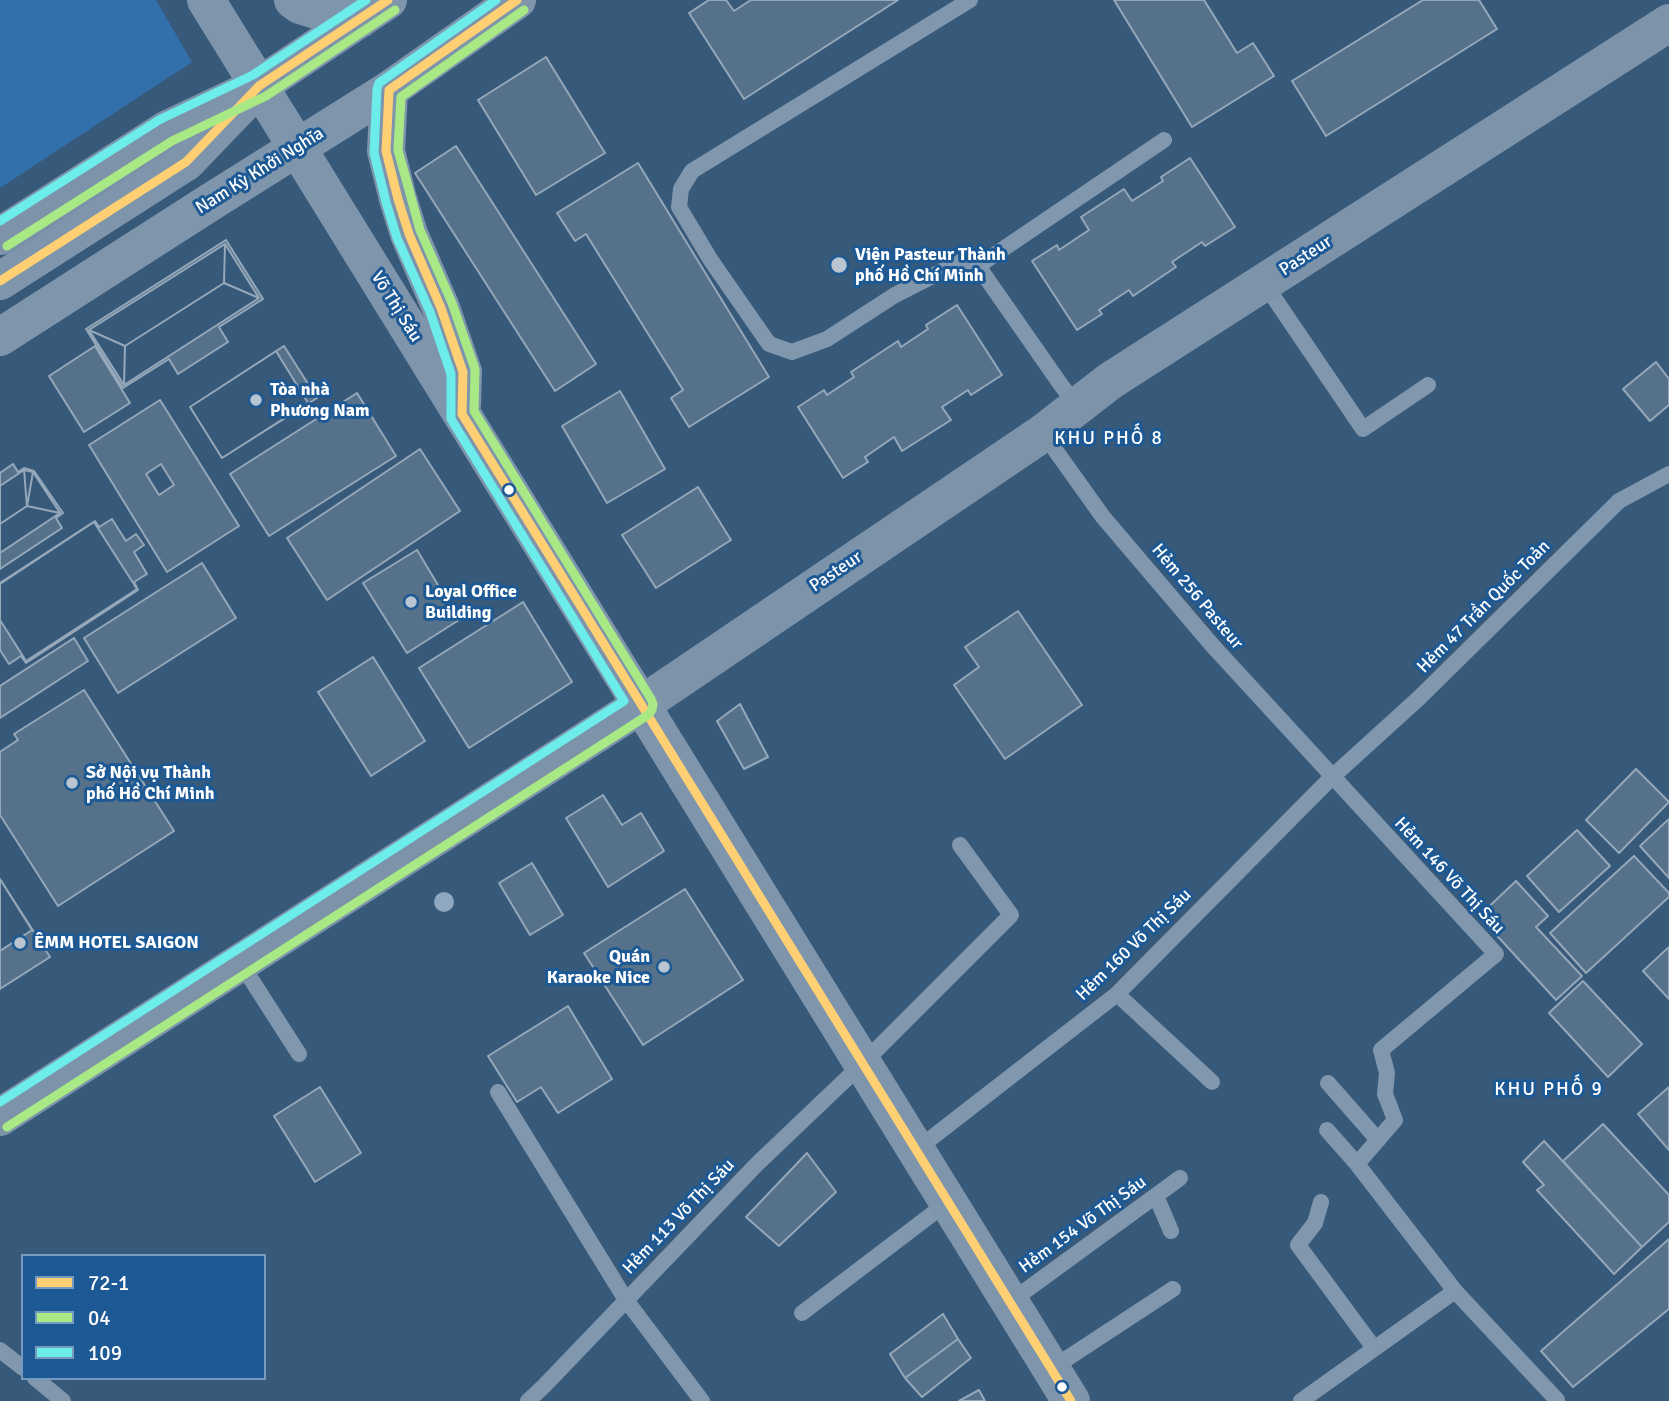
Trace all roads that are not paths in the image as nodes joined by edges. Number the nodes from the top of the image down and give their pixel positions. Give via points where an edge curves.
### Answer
1 (206, 0) edge
2 (293, 0) edge
3 (517, 0) edge
4 (970, 0) edge
5 (1648, 0) edge
6 (374, 9) edge
7 (1669, 22) edge
8 (259, 86) junction
9 (388, 90) junction
10 (1164, 140) dead end
11 (298, 148) junction
12 (0, 236) edge
13 (978, 265) junction
14 (0, 281) edge
15 (1264, 283) junction
16 (0, 337) edge
17 (1428, 385) dead end
18 (1077, 405) junction
19 (462, 414) junction
20 (1043, 433) junction
21 (1669, 474) edge
22 (641, 705) junction
23 (1332, 778) junction
24 (960, 845) dead end
25 (240, 962) junction
26 (1117, 994) junction
27 (299, 1054) dead end
28 (862, 1063) junction
29 (1213, 1082) dead end
30 (1328, 1083) dead end
31 (498, 1092) dead end
32 (0, 1117) edge
33 (1327, 1130) dead end
34 (1378, 1140) junction
35 (916, 1150) junction
36 (1357, 1164) junction
37 (1180, 1178) dead end
38 (1156, 1196) junction
39 (948, 1202) junction
40 (1321, 1202) dead end
41 (1171, 1231) dead end
42 (1173, 1289) dead end
43 (1455, 1290) junction
44 (626, 1300) junction
45 (1010, 1302) junction
46 (802, 1313) dead end
47 (1374, 1349) junction
48 (0, 1350) edge
49 (21, 1366) edge
50 (1051, 1369) junction
51 (37, 1380) edge
52 (1557, 1400) edge
53 (63, 1401) edge
54 (528, 1401) edge
55 (702, 1401) edge
56 (1071, 1401) edge
57 (1301, 1401) edge

1 - 8 main road, Võ Thị Sáu
2 - 6 main road via 323,12
3 - 9 main road, Nam Kỳ Khởi Nghĩa
4 - 13 lane via 692,171 681,189 679,207 769,344 792,352 827,339 895,295 960,262
5 - 7 main road
6 - 8 main road
7 - 15 main road, Pasteur
8 - 11 main road, Võ Thị Sáu
8 - 12 main road via 166,130
8 - 14 main road via 186,162
9 - 11 main road, Nam Kỳ Khởi Nghĩa
9 - 19 main road via 386,150 409,234 463,372
10 - 13 lane
11 - 16 main road, Nam Kỳ Khởi Nghĩa
11 - 19 main road, Võ Thị Sáu
13 - 18 lane
15 - 17 lane via 1363,429
15 - 18 main road, Pasteur
18 - 20 main road, Pasteur
19 - 22 main road, Võ Thị Sáu
20 - 22 main road, Pasteur
20 - 23 lane, Hẻm 256 Pasteur via 1112,527
21 - 23 lane, Hẻm 47 Trần Quốc Toản via 1619,501
22 - 25 main road, Pasteur
22 - 28 main road, Võ Thị Sáu
23 - 26 lane, Hẻm 160 Võ Thị Sáu
23 - 34 lane, Hẻm 146 Võ Thị Sáu via 1496,954 1381,1050 1387,1073 1385,1094 1395,1120
24 - 28 lane, Hẻm 113 Võ Thị Sáu via 1011,915
25 - 27 lane
25 - 32 main road, Pasteur
26 - 29 lane
26 - 35 lane, Hẻm 160 Võ Thị Sáu
28 - 35 main road, Võ Thị Sáu
28 - 44 lane, Hẻm 113 Võ Thị Sáu
30 - 34 lane
31 - 44 lane
33 - 36 lane
34 - 36 lane, Hẻm 146 Võ Thị Sáu
35 - 39 main road, Võ Thị Sáu
36 - 43 lane
37 - 38 lane, Hẻm 154 Võ Thị Sáu
38 - 41 lane
38 - 45 lane, Hẻm 154 Võ Thị Sáu
39 - 45 main road, Võ Thị Sáu
39 - 46 lane
40 - 47 lane via 1315,1223 1298,1245
42 - 50 lane
43 - 47 lane
43 - 52 lane
44 - 54 lane, Hẻm 113 Võ Thị Sáu
44 - 55 lane
45 - 50 main road, Võ Thị Sáu
47 - 57 lane
48 - 49 lane
50 - 56 main road, Võ Thị Sáu
51 - 53 lane

